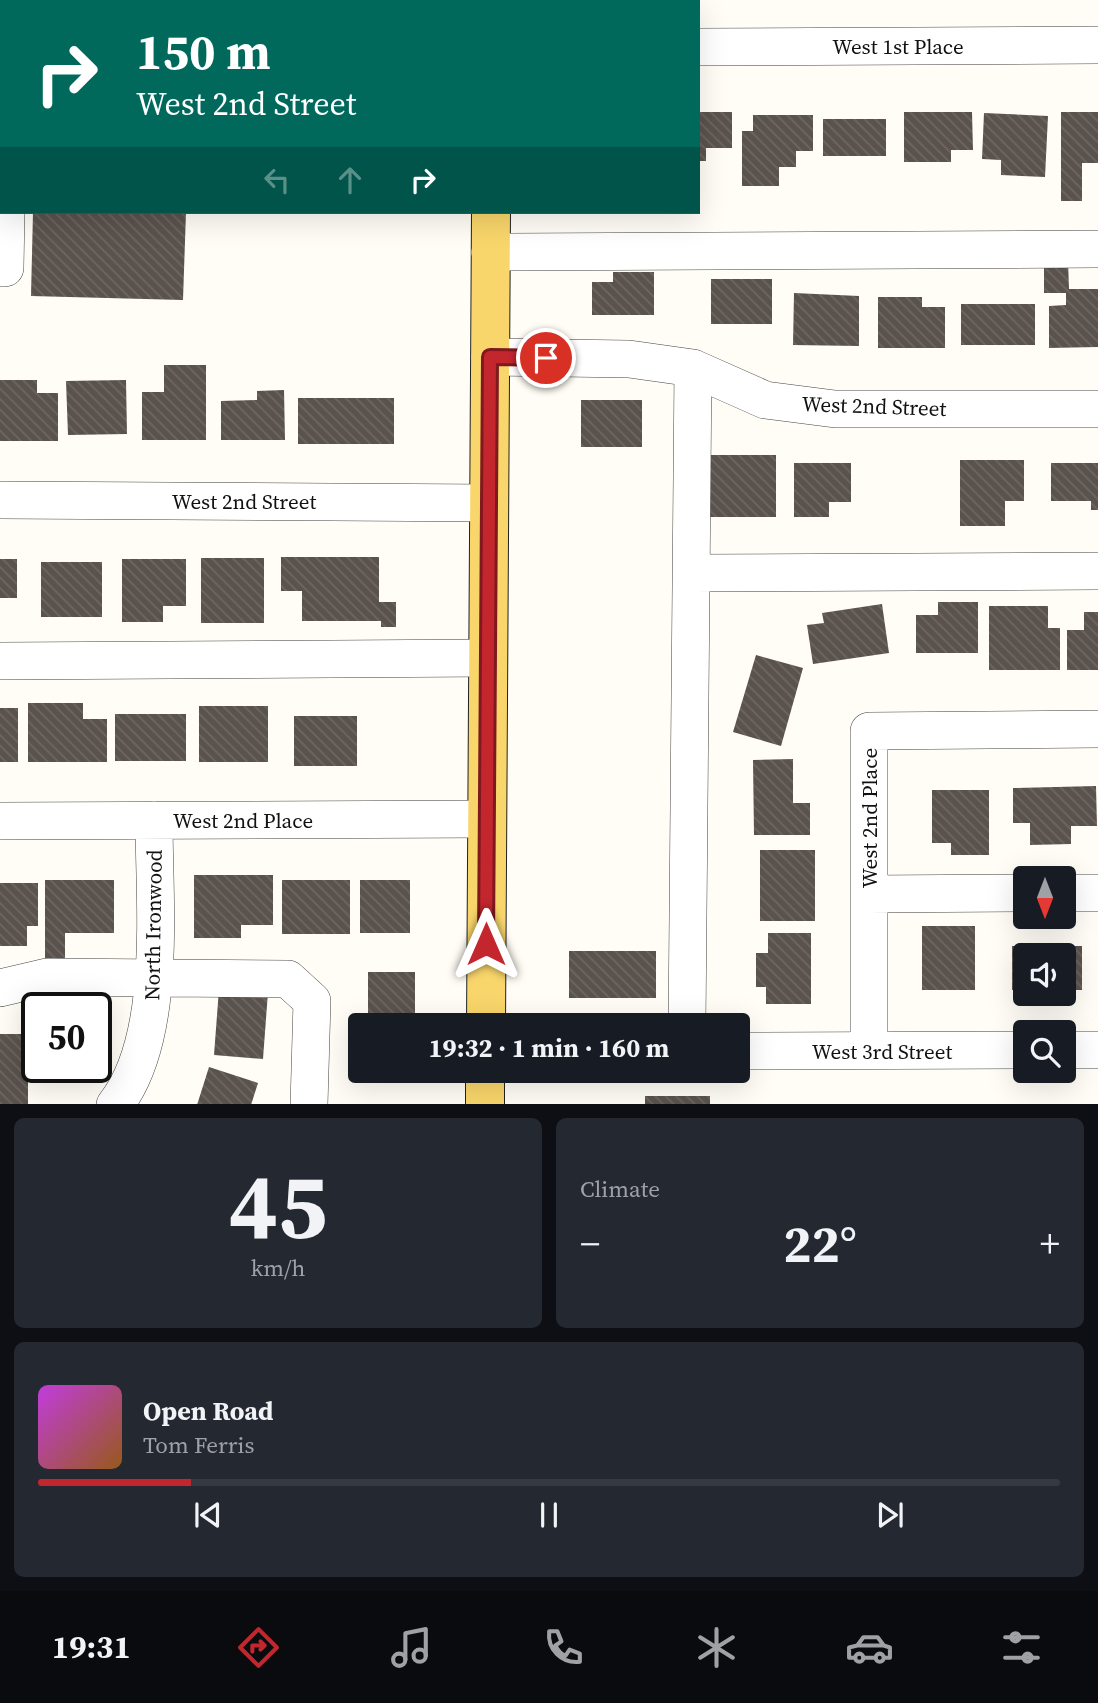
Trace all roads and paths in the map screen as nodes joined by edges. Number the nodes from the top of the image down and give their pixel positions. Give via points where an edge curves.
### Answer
1 (1098, 45) edge
2 (700, 47) edge
3 (6, 214) edge
4 (491, 214) edge
5 (1098, 249) edge
6 (490, 252) junction
7 (0, 268) edge
8 (490, 357) junction
9 (693, 368) junction
10 (1098, 408) edge
11 (0, 500) edge
12 (489, 503) junction
13 (1098, 571) edge
14 (691, 573) junction
15 (488, 658) junction
16 (0, 661) edge
17 (1098, 729) edge
18 (487, 818) junction
19 (154, 820) junction
20 (0, 821) edge
21 (1098, 892) edge
22 (1013, 893) edge
23 (1076, 893) edge
24 (869, 894) junction
25 (154, 977) junction
26 (0, 988) edge
27 (486, 1013) edge
28 (687, 1013) edge
29 (1013, 1050) edge
30 (1076, 1050) edge
31 (1098, 1050) edge
32 (750, 1051) edge
33 (869, 1051) junction
34 (485, 1083) edge
35 (115, 1104) edge
36 (309, 1104) edge
37 (485, 1104) edge

1 - 2 street, West 1st Place
3 - 7 street via 5,268
4 - 6 main road
5 - 6 street
6 - 8 main road
8 - 9 street, West 2nd Street via 629,359
8 - 12 main road
9 - 10 street, West 2nd Street via 765,400 835,409
9 - 14 street
11 - 12 street, West 2nd Street
12 - 15 main road
13 - 14 street
14 - 28 street
15 - 16 street
15 - 18 main road
17 - 24 street, West 2nd Place via 869,730
18 - 19 street, West 2nd Place
18 - 27 main road
19 - 20 street, West 2nd Place
19 - 25 street, North Ironwood
21 - 23 street
22 - 24 street
24 - 33 street, West 2nd Place
25 - 26 street via 47,977
25 - 35 street, North Ironwood via 151,1018 126,1091
25 - 36 street via 288,979 312,1001
29 - 33 street, West 3rd Street
30 - 31 street
32 - 33 street, West 3rd Street
34 - 37 main road

